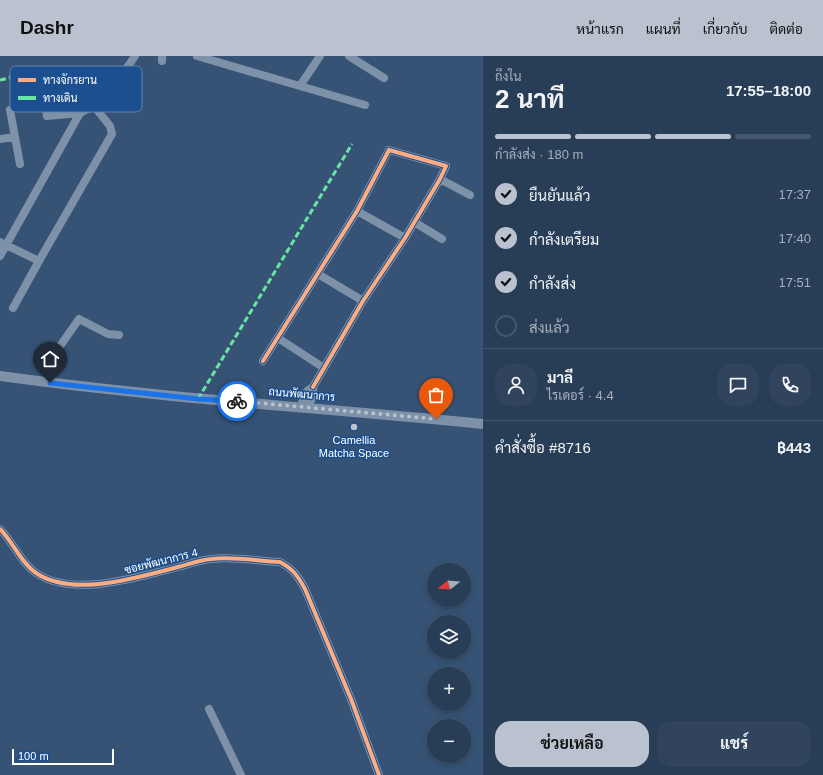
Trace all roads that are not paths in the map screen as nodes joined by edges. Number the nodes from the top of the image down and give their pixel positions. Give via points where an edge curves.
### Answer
1 (135, 56) edge
2 (196, 56) edge
3 (349, 56) edge
4 (316, 57) edge
5 (128, 66) edge
6 (384, 78) dead end
7 (300, 86) junction
8 (365, 105) dead end
9 (10, 112) edge
10 (46, 112) edge
11 (99, 112) edge
12 (80, 113) joint
13 (15, 137) junction
14 (0, 139) edge
15 (20, 164) dead end
16 (440, 179) junction
17 (470, 195) dead end
18 (356, 210) junction
19 (414, 222) junction
20 (406, 238) junction
21 (442, 239) dead end
22 (2, 249) edge
23 (39, 261) junction
24 (318, 274) junction
25 (363, 301) junction
26 (13, 308) dead end
27 (119, 335) dead end
28 (278, 338) junction
29 (263, 361) dead end
30 (324, 368) junction
31 (0, 376) edge
32 (50, 383) junction
33 (304, 407) junction
34 (483, 424) edge
35 (0, 529) edge
36 (209, 709) dead end
37 (241, 775) edge
38 (379, 775) edge

1 - 5 street
2 - 7 street
3 - 6 street
4 - 7 street
7 - 8 street
9 - 13 street
10 - 12 street via 47,116
11 - 23 street via 110,126 112,134
12 - 22 street
13 - 14 street
13 - 15 street
16 - 17 street
16 - 18 street via 446,166 389,150
16 - 19 street
18 - 20 street
18 - 24 street
19 - 20 street
19 - 21 street
20 - 25 street
22 - 23 street
23 - 26 street
24 - 25 street
24 - 28 street
25 - 30 street
27 - 32 street via 108,334 79,319 58,349
28 - 29 street
28 - 30 street
30 - 33 street via 313,387 313,396
31 - 32 street, ถนนพัฒนาการ
32 - 33 street, ถนนพัฒนาการ via 198,399
33 - 34 street, ถนนพัฒนาการ
35 - 38 street, ซอยพัฒนาการ 4 via 10,538 36,573 78,585 135,578 210,559 280,562 290,567 298,575 310,601 351,698
36 - 37 street

